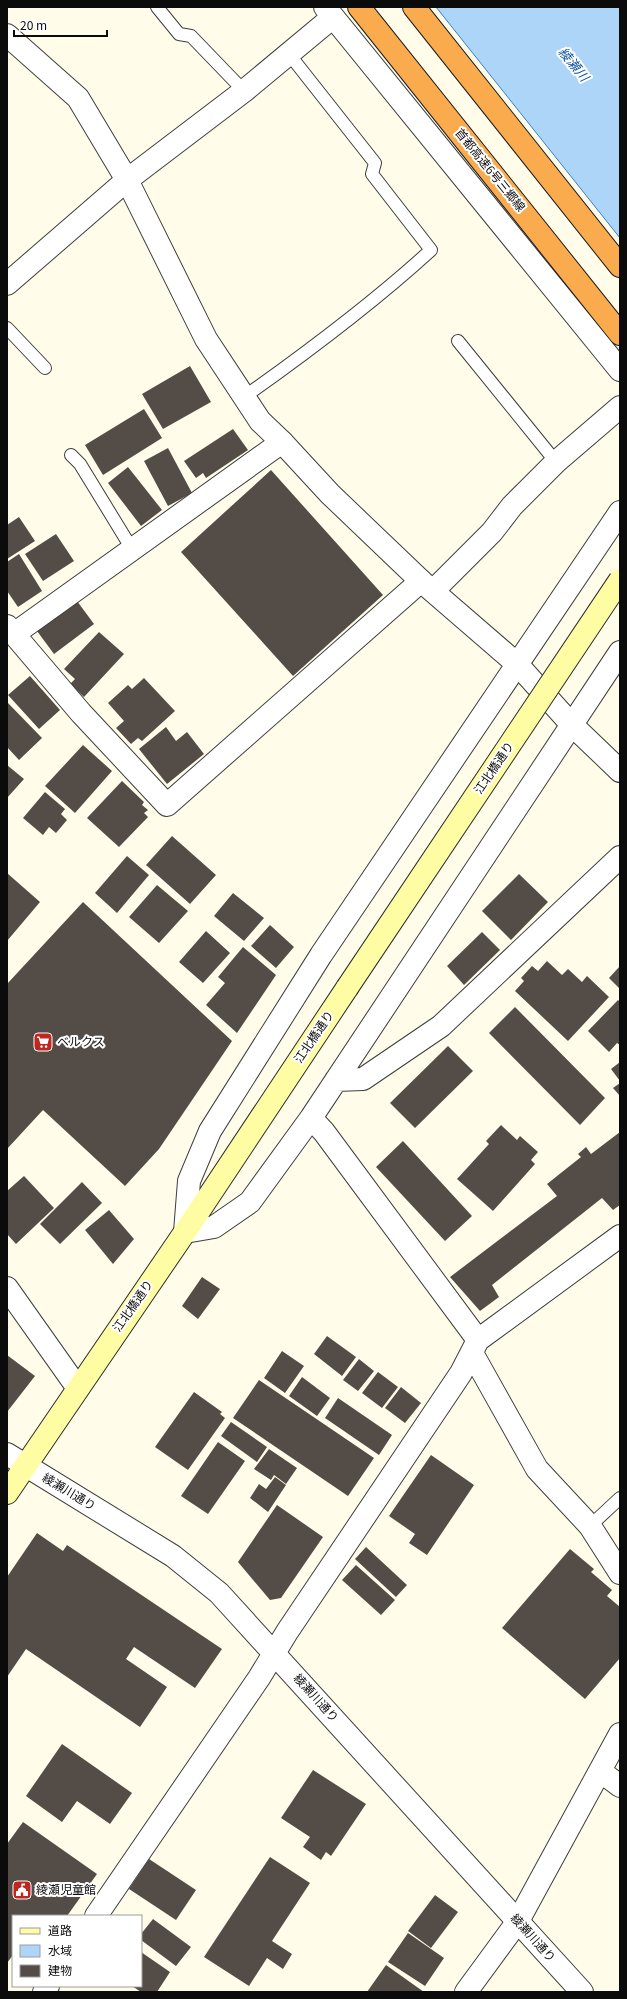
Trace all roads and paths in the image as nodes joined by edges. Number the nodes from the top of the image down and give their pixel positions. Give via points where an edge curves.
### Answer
1 (157, 7) edge
2 (359, 7) edge
3 (414, 7) edge
4 (329, 12) edge
5 (7, 35) edge
6 (289, 54) junction
7 (244, 91) junction
8 (127, 180) junction
9 (620, 266) edge
10 (7, 284) edge
11 (7, 328) edge
12 (620, 334) edge
13 (458, 341) dead end
14 (45, 368) dead end
15 (620, 370) edge
16 (244, 397) junction
17 (620, 407) edge
18 (282, 442) junction
19 (72, 455) dead end
20 (556, 462) junction
21 (620, 512) edge
22 (132, 550) junction
23 (620, 580) edge
24 (427, 586) junction
25 (10, 630) edge
26 (620, 652) edge
27 (517, 664) junction
28 (572, 725) junction
29 (620, 771) edge
30 (620, 857) edge
31 (336, 1080) junction
32 (311, 1118) junction
33 (184, 1232) junction
34 (620, 1236) edge
35 (7, 1288) edge
36 (475, 1347) junction
37 (77, 1387) junction
38 (7, 1454) edge
39 (26, 1465) junction
40 (7, 1493) edge
41 (620, 1498) edge
42 (590, 1526) junction
43 (620, 1574) edge
44 (274, 1652) junction
45 (620, 1734) edge
46 (600, 1771) junction
47 (620, 1786) edge
48 (97, 1915) edge
49 (518, 1921) junction
50 (466, 1992) edge
51 (582, 1992) edge

1 - 7 lane via 179,34 191,36
2 - 12 highway, 首都高速6号三郷線
3 - 9 highway
4 - 6 street
4 - 15 street
5 - 8 street via 78,98
6 - 7 street
6 - 16 lane via 375,163 372,174 431,250 336,331
7 - 8 street
8 - 10 street
8 - 16 street via 206,339
11 - 14 lane
13 - 20 lane
16 - 18 street via 260,421
17 - 20 street
18 - 22 street
18 - 24 street via 330,494
19 - 22 lane
20 - 24 street via 512,506 492,532
21 - 27 street
22 - 25 street
23 - 33 main road, 江北橋通り, bridge
24 - 25 street via 167,805 81,713
24 - 27 street
26 - 28 street
27 - 28 street
27 - 33 street via 321,955 210,1131 189,1181
28 - 29 street
28 - 31 street
30 - 31 street via 441,1026 363,1079
31 - 32 street
32 - 33 street via 250,1202 214,1227
32 - 36 street via 324,1132
33 - 37 main road, 江北橋通り
34 - 36 street
35 - 37 street
36 - 42 street via 537,1469
36 - 44 street via 461,1373
37 - 39 main road, 江北橋通り
38 - 39 street, 綾瀬川通り
39 - 40 main road, 江北橋通り
39 - 44 street, 綾瀬川通り via 173,1556 219,1593
41 - 42 lane
42 - 43 street
44 - 48 street via 259,1678
44 - 49 street, 綾瀬川通り
45 - 46 street
46 - 47 street
46 - 49 street
49 - 50 street
49 - 51 street, 綾瀬川通り

